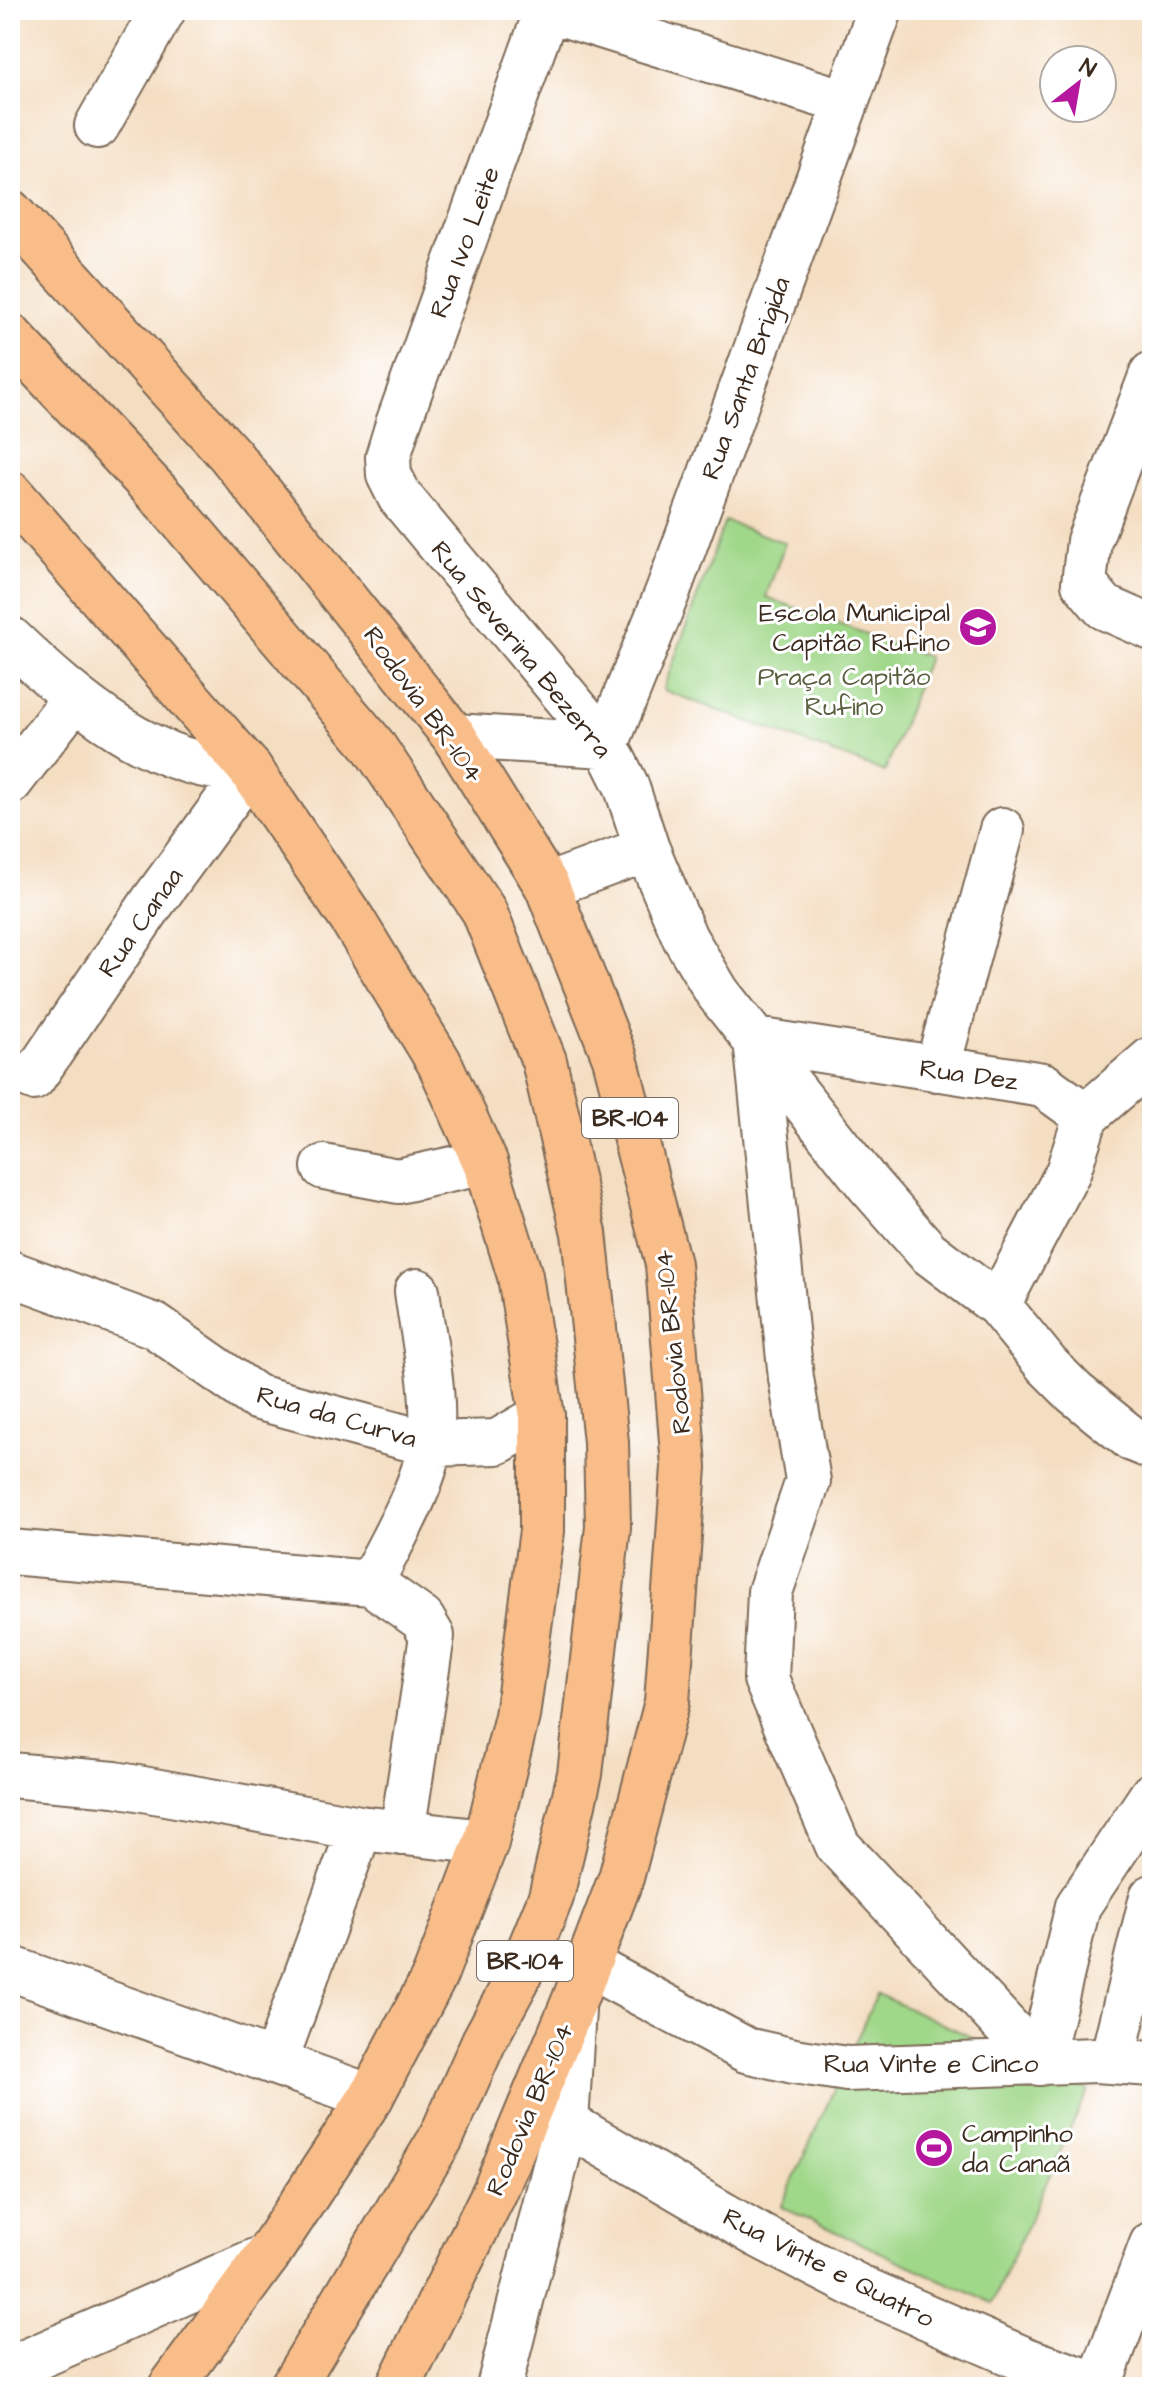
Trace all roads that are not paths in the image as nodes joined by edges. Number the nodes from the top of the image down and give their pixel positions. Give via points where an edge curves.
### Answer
1 (163, 10) edge
2 (548, 10) edge
3 (880, 10) edge
4 (845, 102) junction
5 (97, 126) dead end
6 (10, 212) edge
7 (10, 336) edge
8 (1152, 374) edge
9 (389, 475) joint
10 (10, 493) edge
11 (1152, 628) edge
12 (10, 639) edge
13 (74, 699) junction
14 (454, 736) junction
15 (606, 745) junction
16 (250, 769) junction
17 (10, 782) edge
18 (1002, 830) dead end
19 (647, 849) junction
20 (547, 886) junction
21 (756, 1040) junction
22 (1152, 1059) edge
23 (937, 1069) junction
24 (33, 1078) dead end
25 (1086, 1116) junction
26 (485, 1162) junction
27 (324, 1167) dead end
28 (10, 1273) edge
29 (417, 1291) dead end
30 (998, 1305) junction
31 (542, 1416) junction
32 (430, 1444) junction
33 (1152, 1447) edge
34 (10, 1552) edge
35 (371, 1583) junction
36 (10, 1775) edge
37 (1152, 1795) edge
38 (381, 1831) junction
39 (486, 1842) junction
40 (1152, 1897) edge
41 (10, 1968) edge
42 (580, 1985) junction
43 (275, 2062) junction
44 (1132, 2062) edge
45 (1040, 2063) junction
46 (371, 2097) junction
47 (566, 2123) junction
48 (1152, 2244) edge
49 (267, 2256) junction
50 (19, 2356) edge
51 (1101, 2386) edge
52 (171, 2387) edge
53 (292, 2387) edge
54 (398, 2387) edge
55 (499, 2387) edge

1 - 5 street
2 - 4 street
2 - 9 street, Rua Ivo Leite via 398,424 388,457
3 - 4 street, Rua Santa Brigida
4 - 15 street, Rua Santa Brigida via 668,591
6 - 14 highway, Rodovia BR-104 / BR-104 via 230,455
7 - 53 highway, BR-104 via 167,503 372,744 484,911 544,1061 584,1233 604,1427 608,1527 580,1774 551,1897 441,2138
8 - 11 street via 1089,541 1084,583 1104,607
9 - 15 street, Rua Severina Bezerra via 409,509
10 - 16 highway, BR-104
12 - 13 street
13 - 16 street via 169,755 219,770
13 - 17 street
14 - 15 street
14 - 20 highway, Rodovia BR-104 / BR-104
15 - 19 street, Rua Severina Bezerra
16 - 24 street, Rua Canaa
16 - 26 highway, BR-104 via 352,919 439,1062
18 - 23 street
19 - 20 street
19 - 21 street, Rua Severina Bezerra via 685,938 717,992
20 - 42 highway, Rodovia BR-104 / BR-104 via 615,1058 668,1264 684,1467 667,1702 621,1878
21 - 23 street, Rua Dez
21 - 30 street, Rua Severina Bezerra via 928,1252
21 - 45 street via 791,1378 808,1481 770,1592 766,1679 838,1846
22 - 25 street
23 - 25 street, Rua Dez via 1043,1085
25 - 30 street via 1068,1172
26 - 27 street via 398,1181
26 - 31 highway, BR-104 via 520,1276
28 - 32 street, Rua da Curva via 155,1326 256,1397
29 - 32 street
30 - 33 street, Rua Severina Bezerra via 1075,1393 1132,1439
31 - 32 street, Rua da Curva via 497,1442
31 - 39 highway, BR-104 via 542,1531 526,1654 517,1716
32 - 35 street via 413,1498
34 - 35 street
35 - 38 street via 422,1619 432,1636
36 - 38 street via 115,1784
37 - 45 street via 1078,1906
38 - 39 street
38 - 43 street
39 - 46 highway, BR-104 via 435,1975
40 - 44 street
41 - 43 street
42 - 45 street, Rua Vinte e Cinco via 746,2050 794,2061 847,2069
42 - 47 street
42 - 54 highway, Rodovia BR-104 / BR-104 via 495,2191
43 - 46 street
44 - 45 street, Rua Vinte e Cinco
46 - 49 highway, BR-104
47 - 51 street, Rua Vinte e Quatro via 758,2235 863,2289 1026,2360
47 - 55 street
48 - 51 street
49 - 50 street
49 - 52 highway, BR-104

